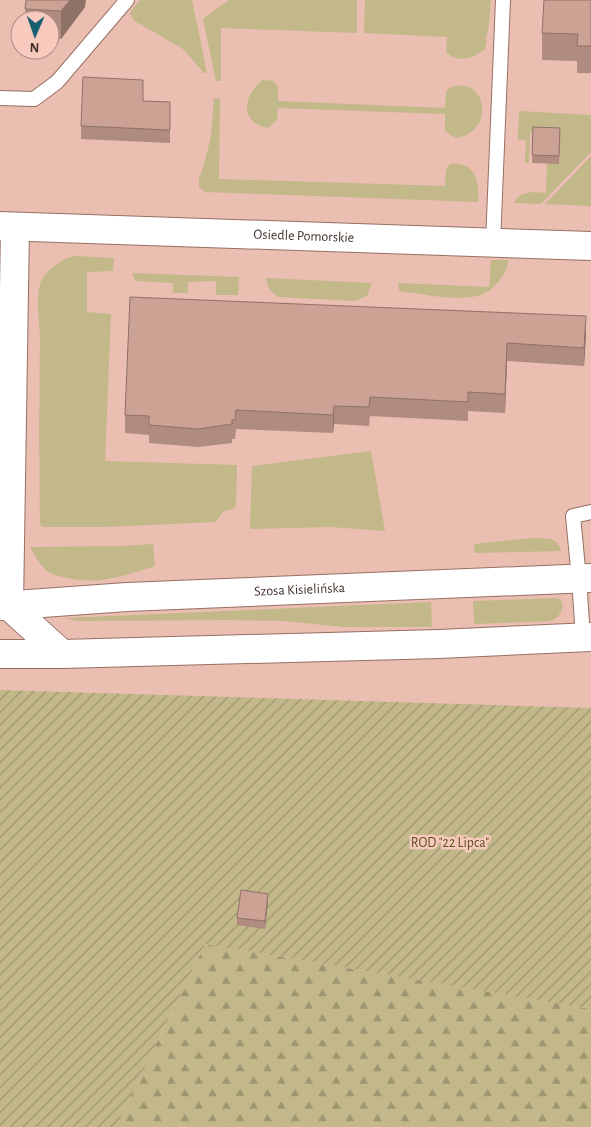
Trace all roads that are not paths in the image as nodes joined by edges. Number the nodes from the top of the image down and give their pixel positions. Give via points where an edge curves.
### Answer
1 (127, 0) edge
2 (503, 0) edge
3 (0, 98) edge
4 (7, 227) edge
5 (493, 243) junction
6 (591, 246) edge
7 (591, 512) edge
8 (585, 579) edge
9 (3, 609) edge
10 (587, 637) edge
11 (0, 654) edge
12 (62, 654) junction

1 - 3 lane via 50,88 34,99
2 - 5 lane
4 - 5 street, Osiedle Pomorskie
4 - 9 street, Osiedle Pomorskie
5 - 6 street, Osiedle Pomorskie
7 - 8 lane via 573,516
8 - 9 street, Szosa Kisielińska via 126,597
8 - 10 lane
9 - 12 street
10 - 12 street
11 - 12 street

